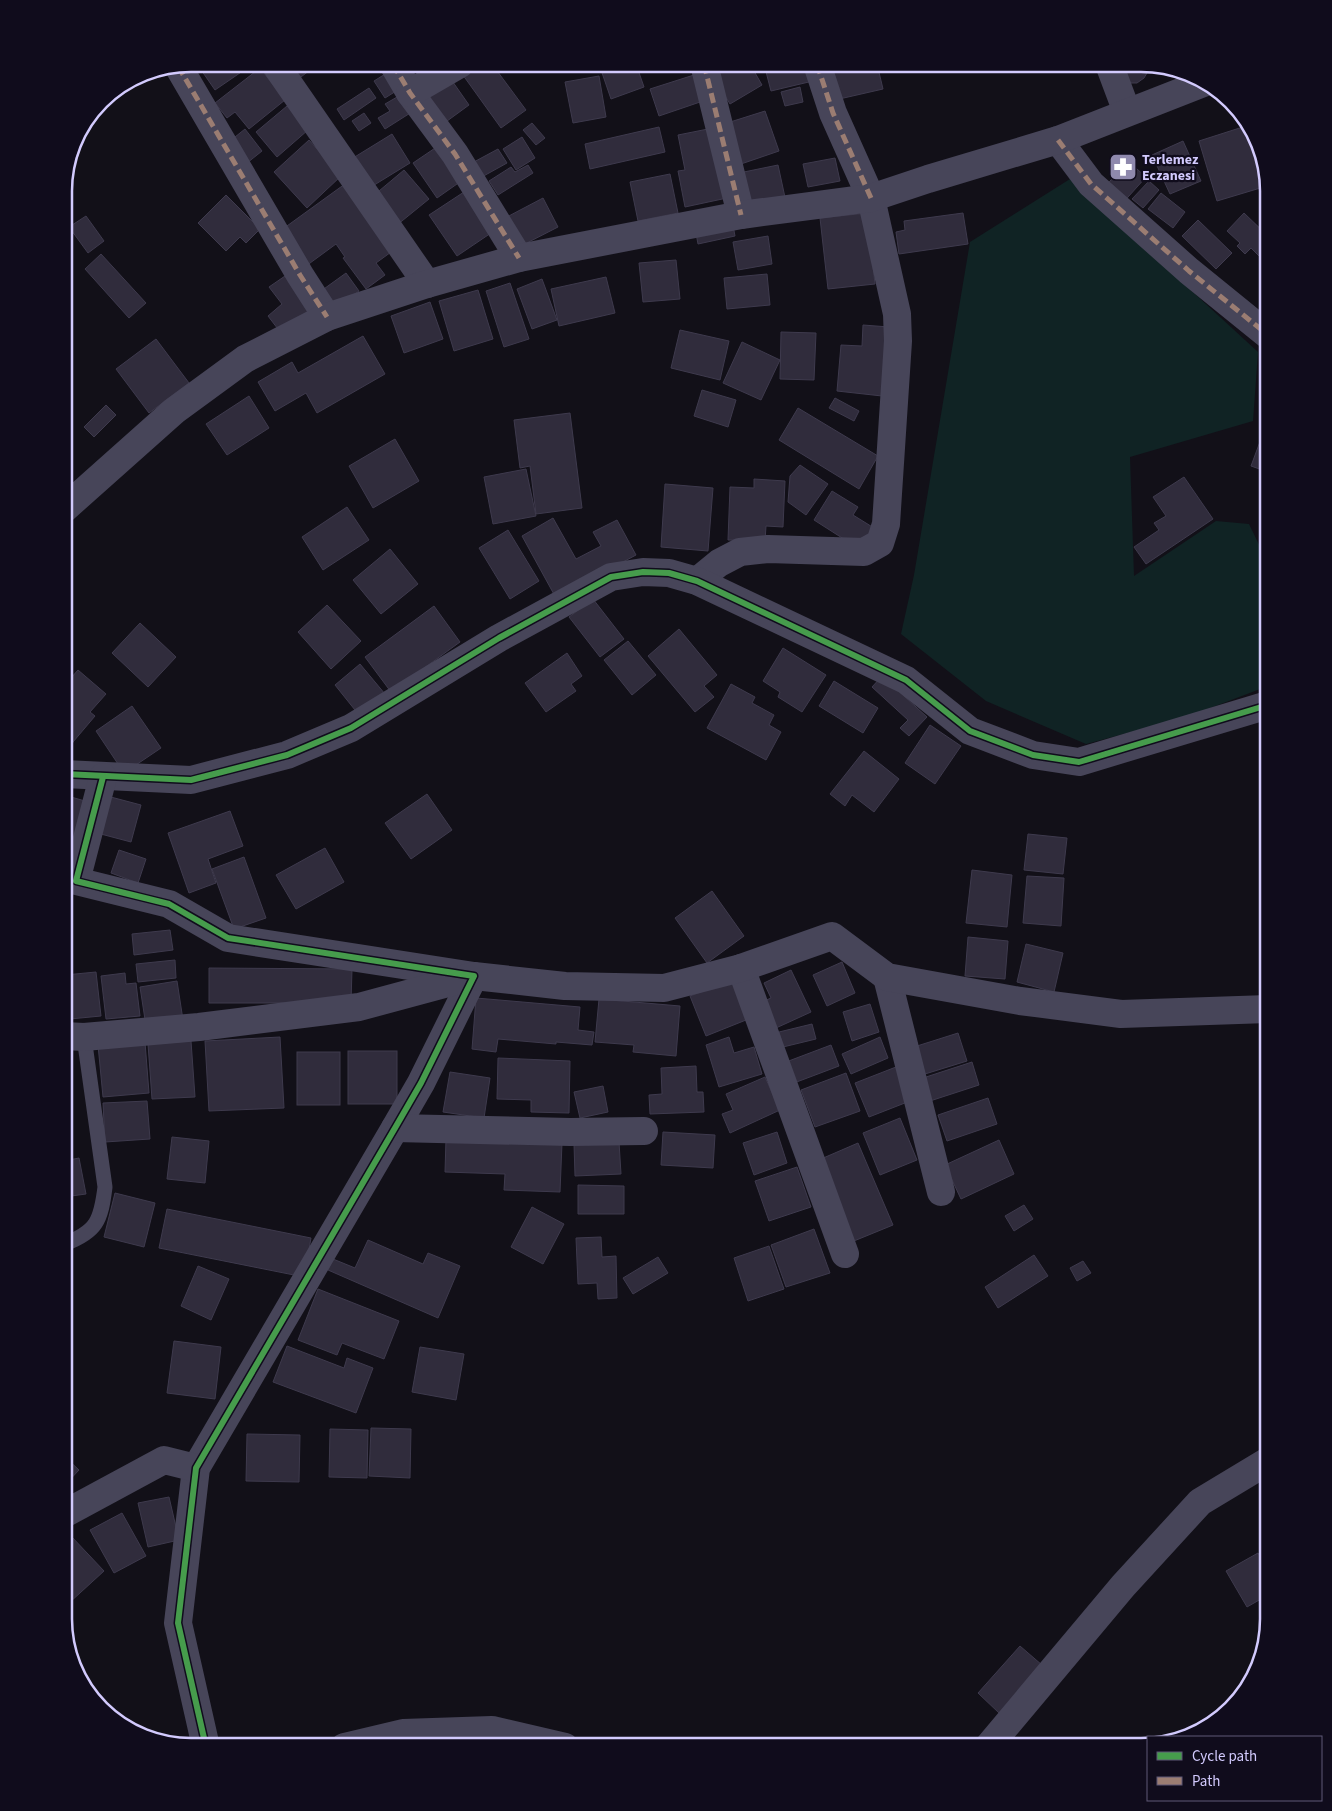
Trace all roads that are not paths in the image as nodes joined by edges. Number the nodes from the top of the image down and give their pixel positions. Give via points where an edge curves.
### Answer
1 (281, 72) edge
2 (398, 72) edge
3 (446, 72) edge
4 (182, 73) edge
5 (706, 73) edge
6 (820, 73) edge
7 (1112, 73) edge
8 (1195, 86) edge
9 (410, 93) junction
10 (1127, 112) junction
11 (1058, 140) junction
12 (870, 198) junction
13 (741, 215) junction
14 (519, 258) junction
15 (428, 284) junction
16 (327, 317) junction
17 (1260, 329) edge
18 (73, 501) edge
19 (697, 581) junction
20 (1260, 707) edge
21 (73, 775) edge
22 (103, 777) junction
23 (741, 968) junction
24 (474, 976) junction
25 (887, 976) junction
26 (1260, 1008) edge
27 (74, 1036) edge
28 (395, 1128) junction
29 (644, 1131) dead end
30 (941, 1192) dead end
31 (72, 1240) edge
32 (845, 1254) dead end
33 (1260, 1466) edge
34 (196, 1468) junction
35 (72, 1510) edge
36 (204, 1738) edge
37 (383, 1738) edge
38 (526, 1738) edge
39 (996, 1738) edge

1 - 15 street
2 - 9 street
3 - 9 street
4 - 16 street
5 - 13 street
6 - 12 street via 832,113
7 - 10 street
8 - 10 street
9 - 14 street via 456,154
10 - 11 street
11 - 12 street
11 - 17 street via 1091,184
12 - 13 street
12 - 19 street via 897,314 898,341 886,524 880,543 864,552 768,549 740,552 719,563
13 - 14 street
14 - 15 street
15 - 16 street
16 - 18 street via 246,359 182,405
19 - 20 street via 906,680 970,731 1033,755 1079,762
19 - 22 street via 669,573 644,572 611,577 499,638 351,728 287,755 191,780
21 - 22 street
22 - 24 street via 76,881 169,904 228,938
23 - 24 street via 664,988 565,986
23 - 25 street via 832,936
23 - 32 street
24 - 27 street via 359,1007 199,1028
24 - 28 street
25 - 26 street via 1020,1001 1121,1014
25 - 30 street
27 - 31 lane via 105,1187 99,1218 90,1232
28 - 29 street
28 - 34 street
33 - 39 street via 1200,1502 1123,1586
34 - 35 street via 164,1460
34 - 36 street via 178,1623
37 - 38 street via 404,1733 492,1730

